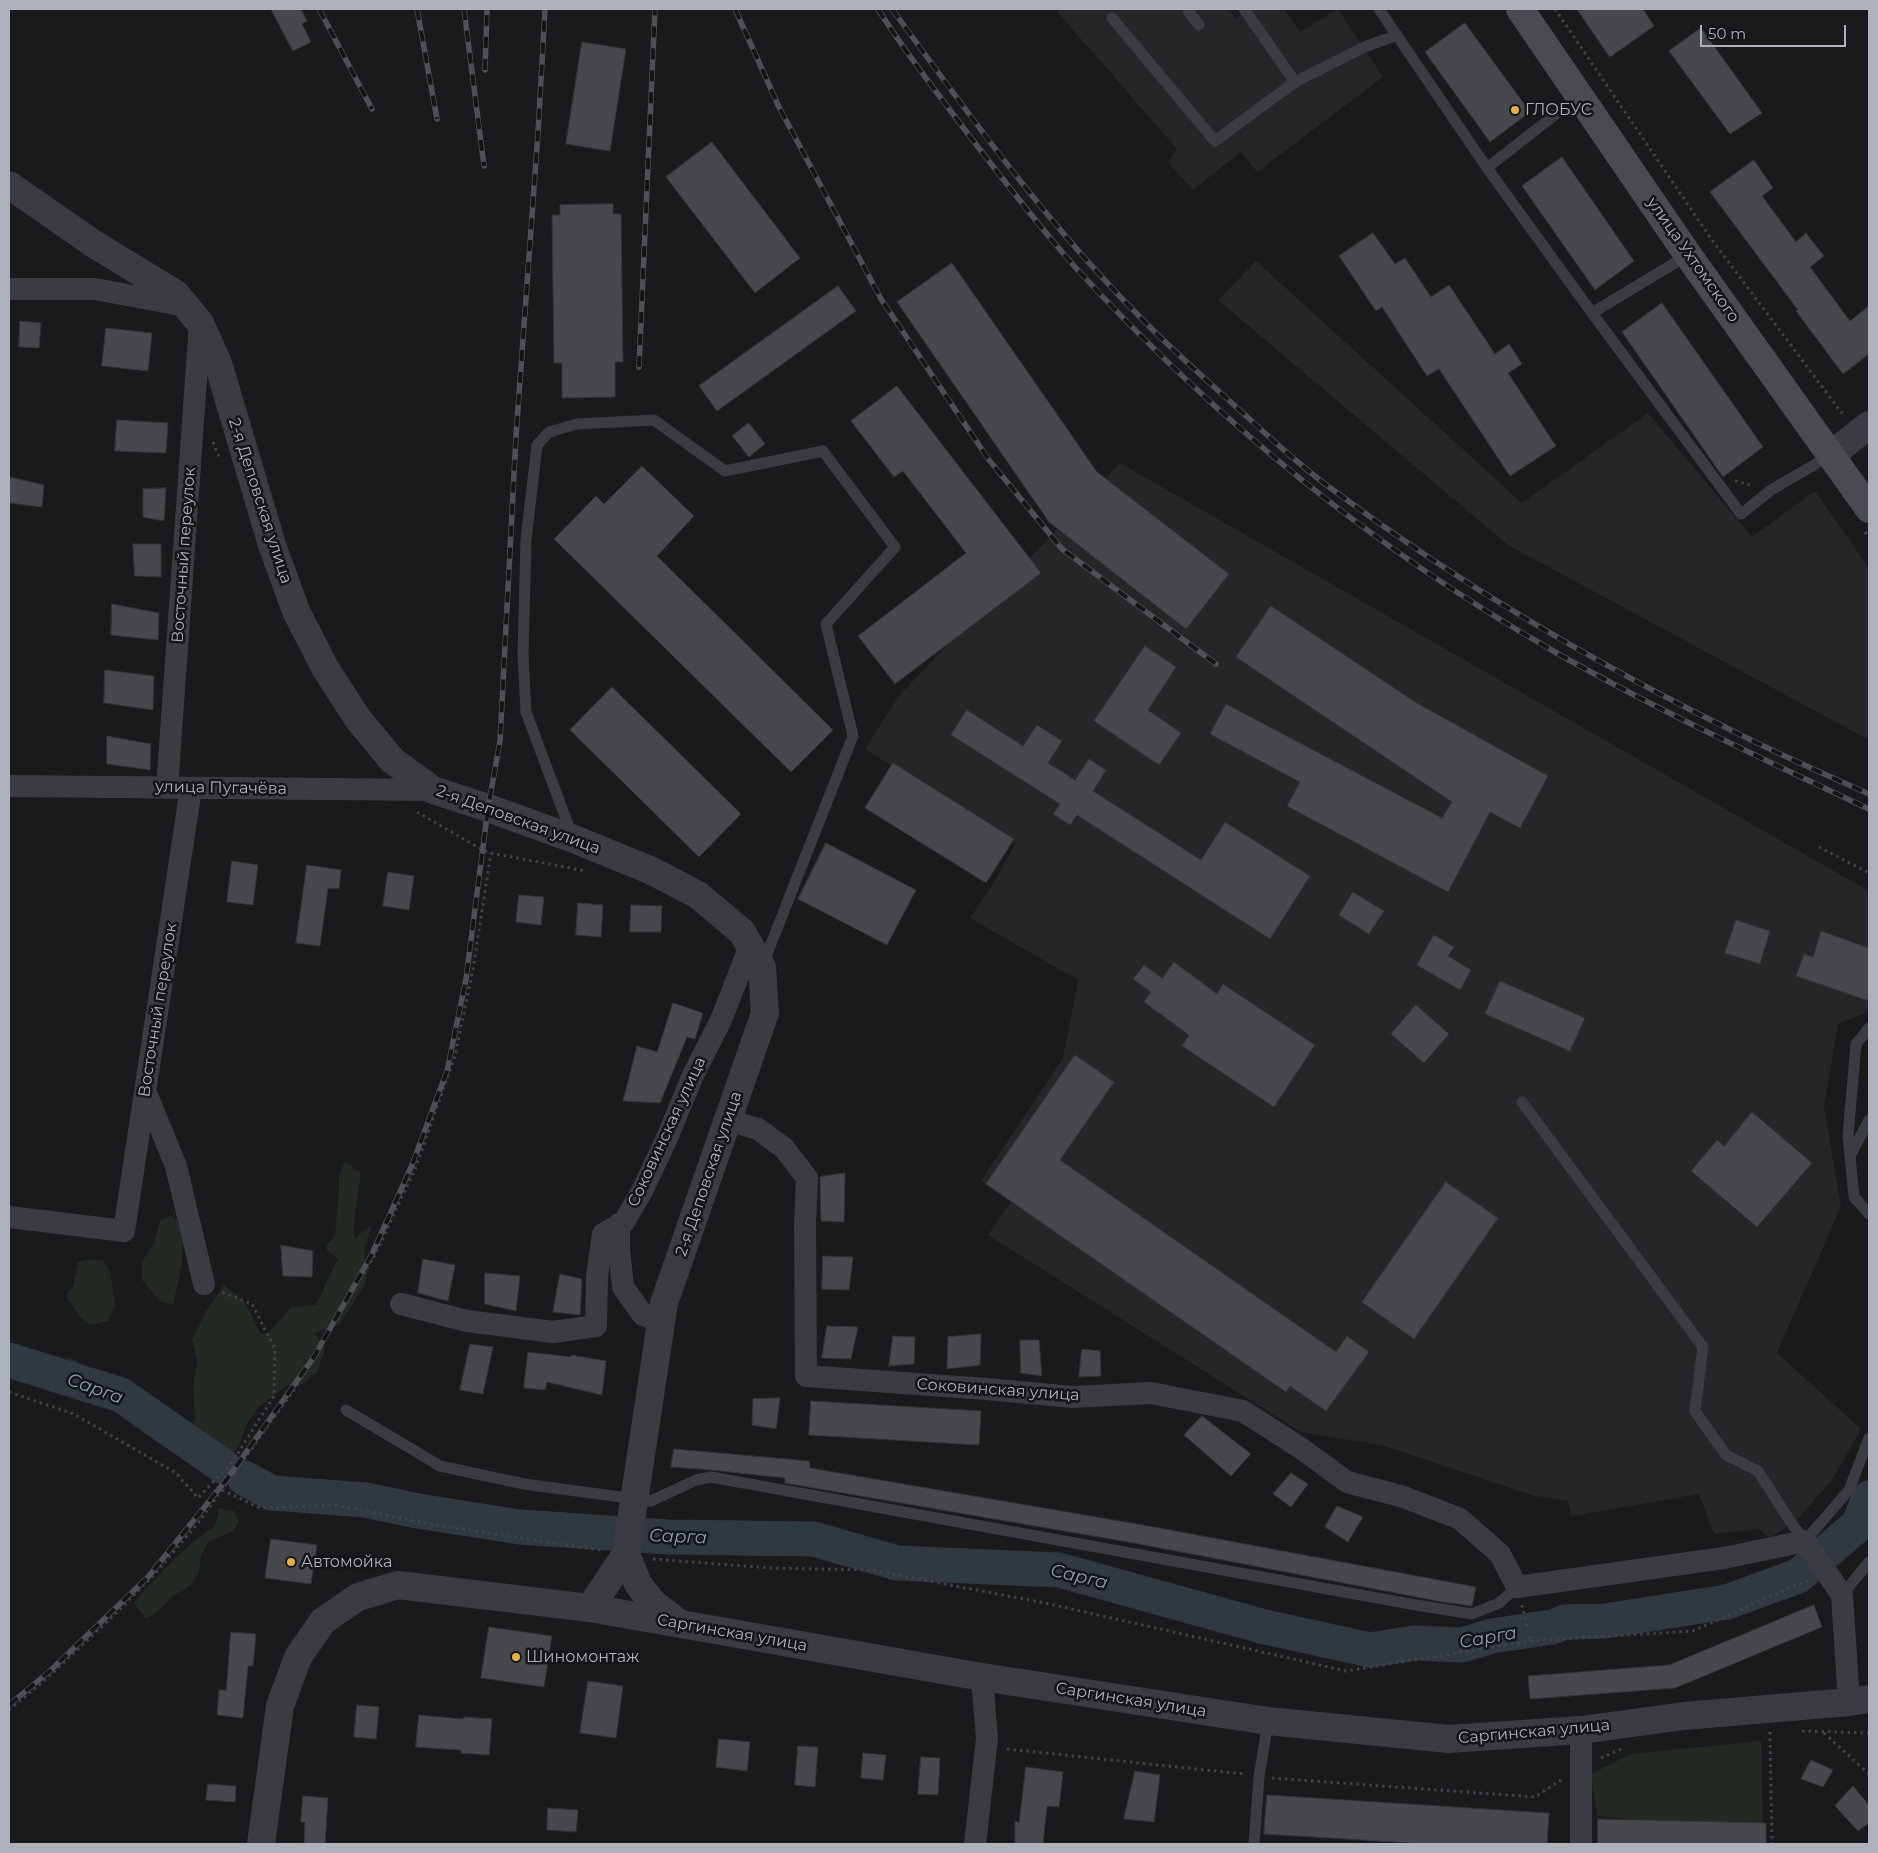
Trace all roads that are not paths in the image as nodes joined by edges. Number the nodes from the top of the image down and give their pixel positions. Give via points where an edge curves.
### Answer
1 (1189, 9) edge
2 (1244, 9) edge
3 (1379, 9) edge
4 (1520, 9) edge
5 (1112, 18) dead end
6 (1199, 25) dead end
7 (1397, 36) junction
8 (1295, 82) junction
9 (1579, 96) junction
10 (1487, 168) junction
11 (9, 185) edge
12 (1688, 255) junction
13 (9, 289) edge
14 (1592, 313) junction
15 (193, 314) junction
16 (1863, 430) edge
17 (1831, 455) junction
18 (1869, 509) edge
19 (9, 786) edge
20 (168, 788) junction
21 (191, 788) junction
22 (433, 790) junction
23 (574, 839) junction
24 (756, 957) junction
25 (1869, 1028) edge
26 (145, 1092) junction
27 (1522, 1102) dead end
28 (728, 1120) junction
29 (1869, 1120) edge
30 (1850, 1156) junction
31 (1869, 1214) edge
32 (9, 1216) edge
33 (619, 1224) junction
34 (204, 1284) road end
35 (401, 1304) dead end
36 (662, 1321) junction
37 (346, 1410) dead end
38 (1869, 1438) edge
39 (634, 1507) junction
40 (1805, 1541) junction
41 (626, 1554) junction
42 (1869, 1562) edge
43 (1517, 1586) junction
44 (1842, 1595) junction
45 (590, 1608) junction
46 (679, 1623) junction
47 (982, 1677) junction
48 (1859, 1700) edge
49 (1268, 1721) junction
50 (1581, 1730) junction
51 (261, 1844) edge
52 (975, 1844) edge
53 (1254, 1844) edge
54 (1581, 1844) edge

1 - 6 lane
2 - 8 lane
3 - 7 lane
4 - 9 main road, улица Ухтомского
5 - 8 lane via 1215,141
7 - 8 lane via 1362,48
7 - 10 lane
9 - 10 lane
9 - 12 main road, улица Ухтомского
10 - 14 lane
11 - 15 street, 2-я Деповская улица via 94,244 176,294
12 - 14 lane
12 - 17 main road, улица Ухтомского
13 - 15 street via 94,289
14 - 17 lane via 1741,514 1771,490
15 - 20 street, Восточный переулок
15 - 22 street, 2-я Деповская улица via 218,363 272,545 296,611 325,668 358,719 392,760
16 - 17 street
17 - 18 main road, улица Ухтомского
19 - 20 street, улица Пугачёва
20 - 21 street, улица Пугачёва
21 - 22 street, улица Пугачёва
21 - 26 street, Восточный переулок
22 - 23 street, 2-я Деповская улица
23 - 24 street, 2-я Деповская улица via 652,871 698,895 742,932
23 - 24 lane via 526,712 523,655 526,540 538,444 549,432 576,424 654,420 725,471 823,451 895,546 826,624 853,736
24 - 28 street, 2-я Деповская улица via 765,1012
24 - 33 street, Соковинская улица via 693,1075 642,1191 624,1222
25 - 30 lane via 1856,1044 1848,1136
26 - 32 street, Восточный переулок via 124,1232
26 - 34 street via 176,1166
27 - 40 lane via 1703,1347 1695,1411 1726,1455 1758,1471
28 - 36 street, 2-я Деповская улица via 664,1303
28 - 43 street, Соковинская улица via 758,1129 784,1148 807,1178 804,1223 806,1376 1073,1398 1151,1393 1243,1412 1302,1448 1347,1482 1404,1497 1460,1519 1500,1554
29 - 30 lane
30 - 31 lane via 1854,1197
33 - 35 street, Соковинская улица via 603,1234 597,1277 596,1326 553,1332 467,1320
33 - 36 street via 623,1287 642,1314
36 - 39 street, 2-я Деповская улица
37 - 39 lane via 440,1466
38 - 40 lane via 1849,1490
39 - 41 street, 2-я Деповская улица
39 - 43 lane via 696,1480 711,1477 1472,1614 1499,1603
40 - 43 street via 1724,1558
40 - 44 street
41 - 45 street
41 - 46 street via 638,1584 653,1602
42 - 44 lane
44 - 48 street
45 - 46 street, Саргинская улица
45 - 51 street, Саргинская улица via 398,1585 358,1597 323,1621 298,1656 280,1706
46 - 47 street, Саргинская улица
47 - 49 street, Саргинская улица
47 - 52 street via 987,1739
48 - 50 street, Саргинская улица via 1684,1716
49 - 50 street, Саргинская улица via 1449,1738
49 - 53 lane via 1258,1777
50 - 54 street

